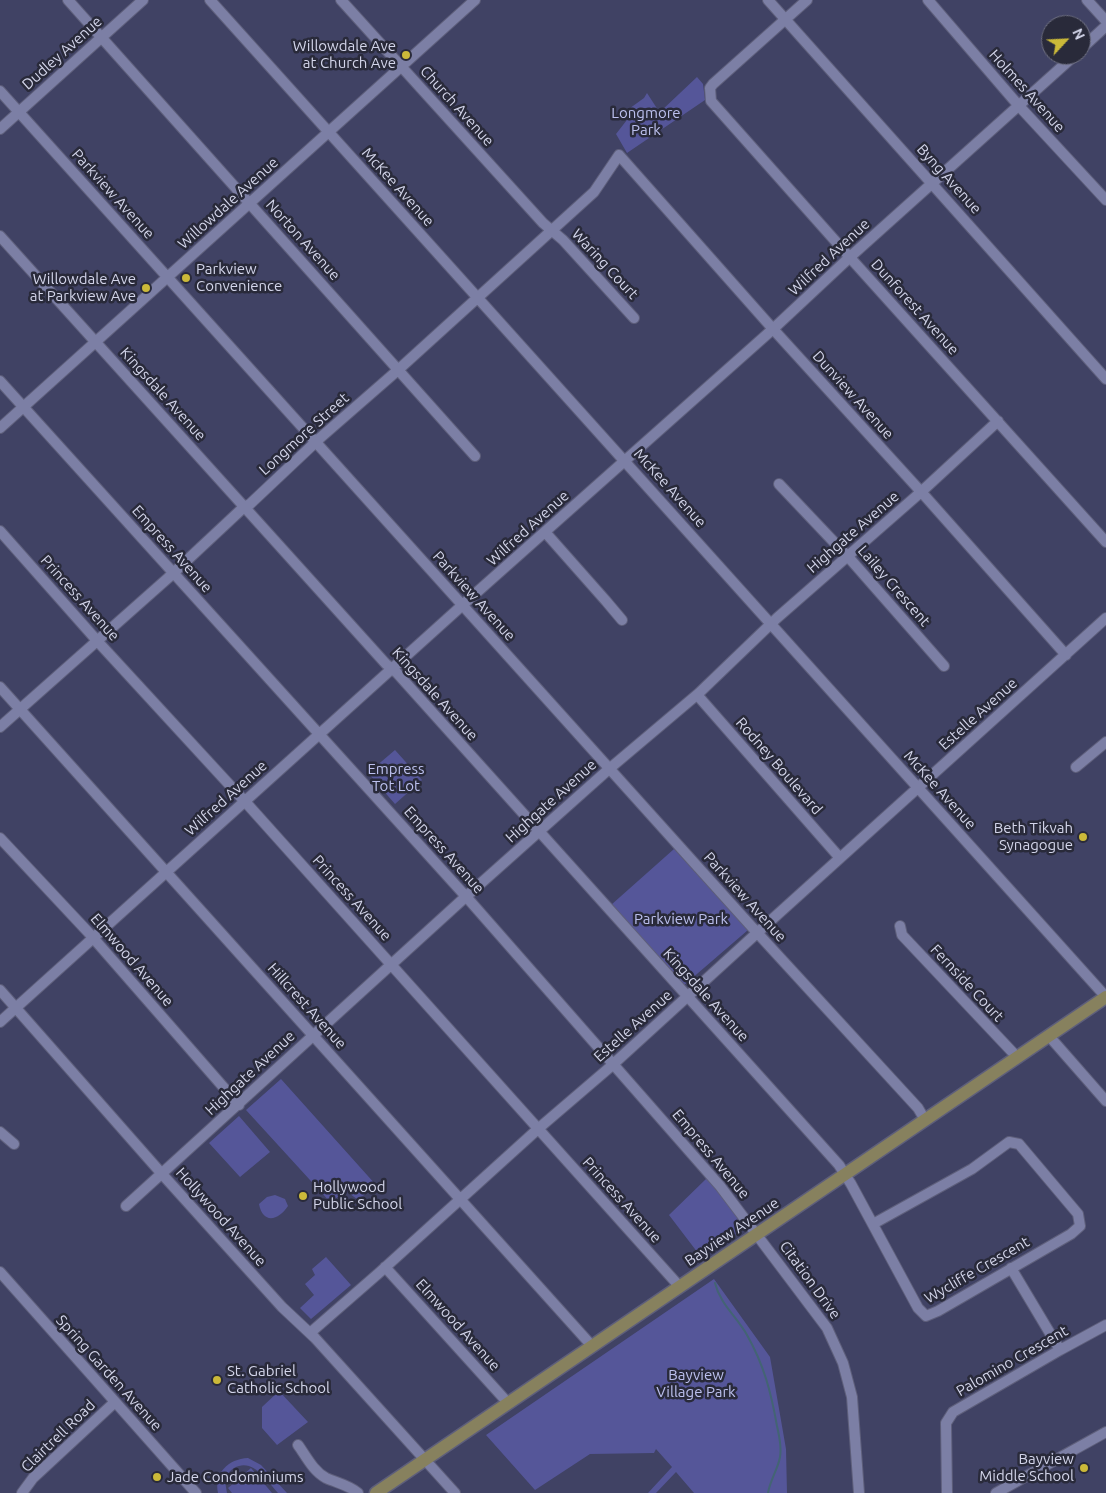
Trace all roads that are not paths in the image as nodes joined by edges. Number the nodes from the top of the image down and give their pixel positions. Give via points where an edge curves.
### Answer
1 (68, 0) edge
2 (143, 0) edge
3 (210, 0) edge
4 (341, 0) edge
5 (475, 0) edge
6 (768, 0) edge
7 (807, 0) edge
8 (928, 0) edge
9 (1087, 0) edge
10 (786, 19) junction
11 (1106, 21) edge
12 (1106, 26) edge
13 (102, 38) junction
14 (1091, 40) edge
15 (1064, 65) edge
16 (401, 67) junction
17 (0, 91) edge
18 (1020, 106) junction
19 (19, 112) junction
20 (0, 129) edge
21 (329, 132) junction
22 (619, 155) joint
23 (932, 184) junction
24 (1106, 200) edge
25 (250, 203) junction
26 (552, 231) junction
27 (0, 236) edge
28 (850, 257) junction
29 (168, 277) junction
30 (478, 297) junction
31 (634, 318) dead end
32 (773, 329) junction
33 (96, 342) junction
34 (398, 370) junction
35 (1106, 379) edge
36 (0, 381) edge
37 (23, 407) junction
38 (998, 422) junction
39 (0, 428) edge
40 (316, 442) junction
41 (475, 456) dead end
42 (625, 461) junction
43 (779, 484) dead end
44 (921, 492) junction
45 (244, 507) junction
46 (0, 531) edge
47 (545, 532) junction
48 (1106, 542) edge
49 (848, 557) junction
50 (174, 573) junction
51 (463, 605) junction
52 (1106, 618) edge
53 (622, 620) dead end
54 (771, 624) junction
55 (98, 641) junction
56 (1066, 655) junction
57 (944, 666) dead end
58 (392, 669) junction
59 (0, 687) edge
60 (699, 692) junction
61 (20, 709) junction
62 (0, 727) edge
63 (320, 734) junction
64 (1106, 742) edge
65 (610, 768) junction
66 (1076, 768) dead end
67 (918, 788) junction
68 (245, 801) junction
69 (539, 832) junction
70 (0, 838) edge
71 (840, 858) junction
72 (166, 872) junction
73 (466, 897) junction
74 (900, 926) dead end
75 (757, 932) junction
76 (93, 938) junction
77 (392, 965) junction
78 (0, 990) edge
79 (687, 997) junction
80 (1106, 997) edge
81 (16, 1007) junction
82 (0, 1022) edge
83 (313, 1035) junction
84 (1049, 1036) junction
85 (1017, 1057) junction
86 (614, 1064) junction
87 (1106, 1101) edge
88 (239, 1105) junction
89 (925, 1120) junction
90 (539, 1128) junction
91 (0, 1132) edge
92 (14, 1144) dead end
93 (162, 1174) junction
94 (845, 1174) junction
95 (461, 1200) junction
96 (126, 1206) dead end
97 (873, 1224) junction
98 (757, 1234) junction
99 (385, 1267) junction
100 (1011, 1268) junction
101 (0, 1272) edge
102 (680, 1287) junction
103 (1106, 1325) edge
104 (310, 1333) junction
105 (592, 1346) junction
106 (1060, 1350) junction
107 (115, 1402) junction
108 (508, 1403) junction
109 (1106, 1432) edge
110 (298, 1445) dead end
111 (424, 1460) junction
112 (22, 1493) edge
113 (196, 1493) edge
114 (358, 1493) edge
115 (376, 1493) edge
116 (455, 1493) edge
117 (859, 1493) edge
118 (947, 1493) edge
119 (996, 1493) edge

1 - 13 street, Norton Avenue
2 - 13 street, Dudley Avenue
3 - 21 street, McKee Avenue
4 - 16 street, Church Avenue
5 - 16 street, Willowdale Avenue
6 - 10 street, Byng Avenue
7 - 10 street
8 - 18 street, Holmes Avenue
9 - 11 street
10 - 23 street, Byng Avenue
10 - 28 street, Dunforest Avenue via 713,84 710,88 712,101
12 - 14 street
13 - 19 street, Dudley Avenue
13 - 25 street, Norton Avenue
15 - 18 street, Wilfred Avenue
16 - 21 street, Willowdale Avenue
16 - 26 street, Church Avenue
17 - 19 street, Parkview Avenue
18 - 23 street, Wilfred Avenue
18 - 24 street, Holmes Avenue
19 - 20 street, Dudley Avenue
19 - 29 street, Parkview Avenue
21 - 25 street, Willowdale Avenue
21 - 30 street, McKee Avenue
22 - 26 street, Longmore Street via 594,192
22 - 32 street, Dunview Avenue
23 - 28 street, Wilfred Avenue
23 - 35 street, Byng Avenue
25 - 29 street, Willowdale Avenue
25 - 34 street, Norton Avenue
26 - 30 street, Longmore Street
26 - 31 street, Waring Court
27 - 33 street, Kingsdale Avenue
28 - 32 street, Wilfred Avenue
28 - 38 street, Dunforest Avenue
29 - 33 street, Willowdale Avenue
29 - 40 street, Parkview Avenue
30 - 34 street, Longmore Street
30 - 42 street, McKee Avenue
32 - 42 street, Wilfred Avenue
32 - 44 street, Dunview Avenue
33 - 37 street, Willowdale Avenue
33 - 45 street, Kingsdale Avenue
34 - 40 street, Longmore Street
34 - 41 street, Norton Avenue
36 - 37 street, Empress Avenue
37 - 39 street, Willowdale Avenue
37 - 50 street, Empress Avenue
38 - 44 street, Highgate Avenue
38 - 48 street, Dunforest Avenue
40 - 45 street, Longmore Street
40 - 51 street, Parkview Avenue
42 - 47 street, Wilfred Avenue
42 - 54 street, McKee Avenue
43 - 49 street, Lailey Crescent
44 - 49 street, Highgate Avenue
44 - 56 street, Dunview Avenue
45 - 50 street, Longmore Street
45 - 58 street, Kingsdale Avenue
46 - 55 street, Princess Avenue
47 - 51 street, Wilfred Avenue
47 - 53 street
49 - 54 street, Highgate Avenue
49 - 57 street, Lailey Crescent
50 - 55 street, Longmore Street
50 - 63 street, Empress Avenue
51 - 58 street, Wilfred Avenue
51 - 65 street, Parkview Avenue
52 - 56 street, Estelle Avenue
54 - 60 street, Highgate Avenue
54 - 67 street, McKee Avenue
55 - 61 street, Longmore Street
55 - 68 street, Princess Avenue
56 - 67 street, Estelle Avenue
58 - 63 street, Wilfred Avenue
58 - 69 street, Kingsdale Avenue
59 - 61 street, Hillcrest Avenue
60 - 65 street, Highgate Avenue
60 - 71 street, Rodney Boulevard
61 - 62 street, Longmore Street
61 - 72 street, Hillcrest Avenue
63 - 68 street, Wilfred Avenue
63 - 73 street, Empress Avenue
64 - 66 street
65 - 69 street, Highgate Avenue
65 - 75 street, Parkview Avenue
67 - 71 street, Estelle Avenue
67 - 80 street, McKee Avenue
68 - 72 street, Wilfred Avenue
68 - 77 street, Princess Avenue
69 - 73 street, Highgate Avenue
69 - 79 street, Kingsdale Avenue
70 - 76 street, Elmwood Avenue
71 - 75 street, Estelle Avenue
72 - 76 street, Wilfred Avenue
72 - 83 street, Hillcrest Avenue
73 - 77 street, Highgate Avenue
73 - 86 street, Empress Avenue
74 - 85 street, Fernside Court via 902,935
75 - 79 street, Estelle Avenue
75 - 89 street, Parkview Avenue
76 - 81 street, Wilfred Avenue
76 - 88 street, Elmwood Avenue
77 - 83 street, Highgate Avenue
77 - 90 street, Princess Avenue
78 - 81 street, Hollywood Avenue
79 - 86 street, Estelle Avenue
79 - 94 street, Kingsdale Avenue
80 - 84 main road, Bayview Avenue
81 - 82 street, Wilfred Avenue
81 - 93 street, Hollywood Avenue
83 - 88 street, Highgate Avenue
83 - 95 street, Hillcrest Avenue
84 - 85 main road, Bayview Avenue
84 - 87 street
85 - 89 main road, Bayview Avenue
86 - 90 street, Estelle Avenue
86 - 98 street, Empress Avenue via 720,1186
88 - 93 street, Highgate Avenue
89 - 94 main road, Bayview Avenue
90 - 95 street, Estelle Avenue
90 - 102 street, Princess Avenue
91 - 92 street
93 - 96 street, Highgate Avenue
93 - 104 street, Hollywood Avenue via 282,1307
94 - 97 street, Wycliffe Crescent
94 - 98 main road, Bayview Avenue
95 - 99 street, Estelle Avenue
95 - 105 street, Hillcrest Avenue
97 - 100 street, Wycliffe Crescent via 918,1308 926,1316
97 - 100 street, Wycliffe Crescent via 972,1169 1009,1142 1019,1144 1078,1214 1080,1226
98 - 102 main road, Bayview Avenue
98 - 117 street, Citation Drive via 827,1328 843,1363 852,1397
99 - 104 street, Estelle Avenue
99 - 108 street, Elmwood Avenue
100 - 106 street
101 - 107 street, Spring Garden Avenue
102 - 105 main road, Bayview Avenue
103 - 106 street, Palomino Crescent
104 - 111 street, Hollywood Avenue
105 - 108 main road, Bayview Avenue
106 - 118 street, Palomino Crescent via 953,1412 946,1423
107 - 112 street, Clairtrell Road via 33,1478
107 - 113 street, Spring Garden Avenue
108 - 111 main road, Bayview Avenue
109 - 119 street
110 - 114 street via 315,1469
111 - 115 main road, Bayview Avenue
111 - 116 street, Hollywood Avenue

